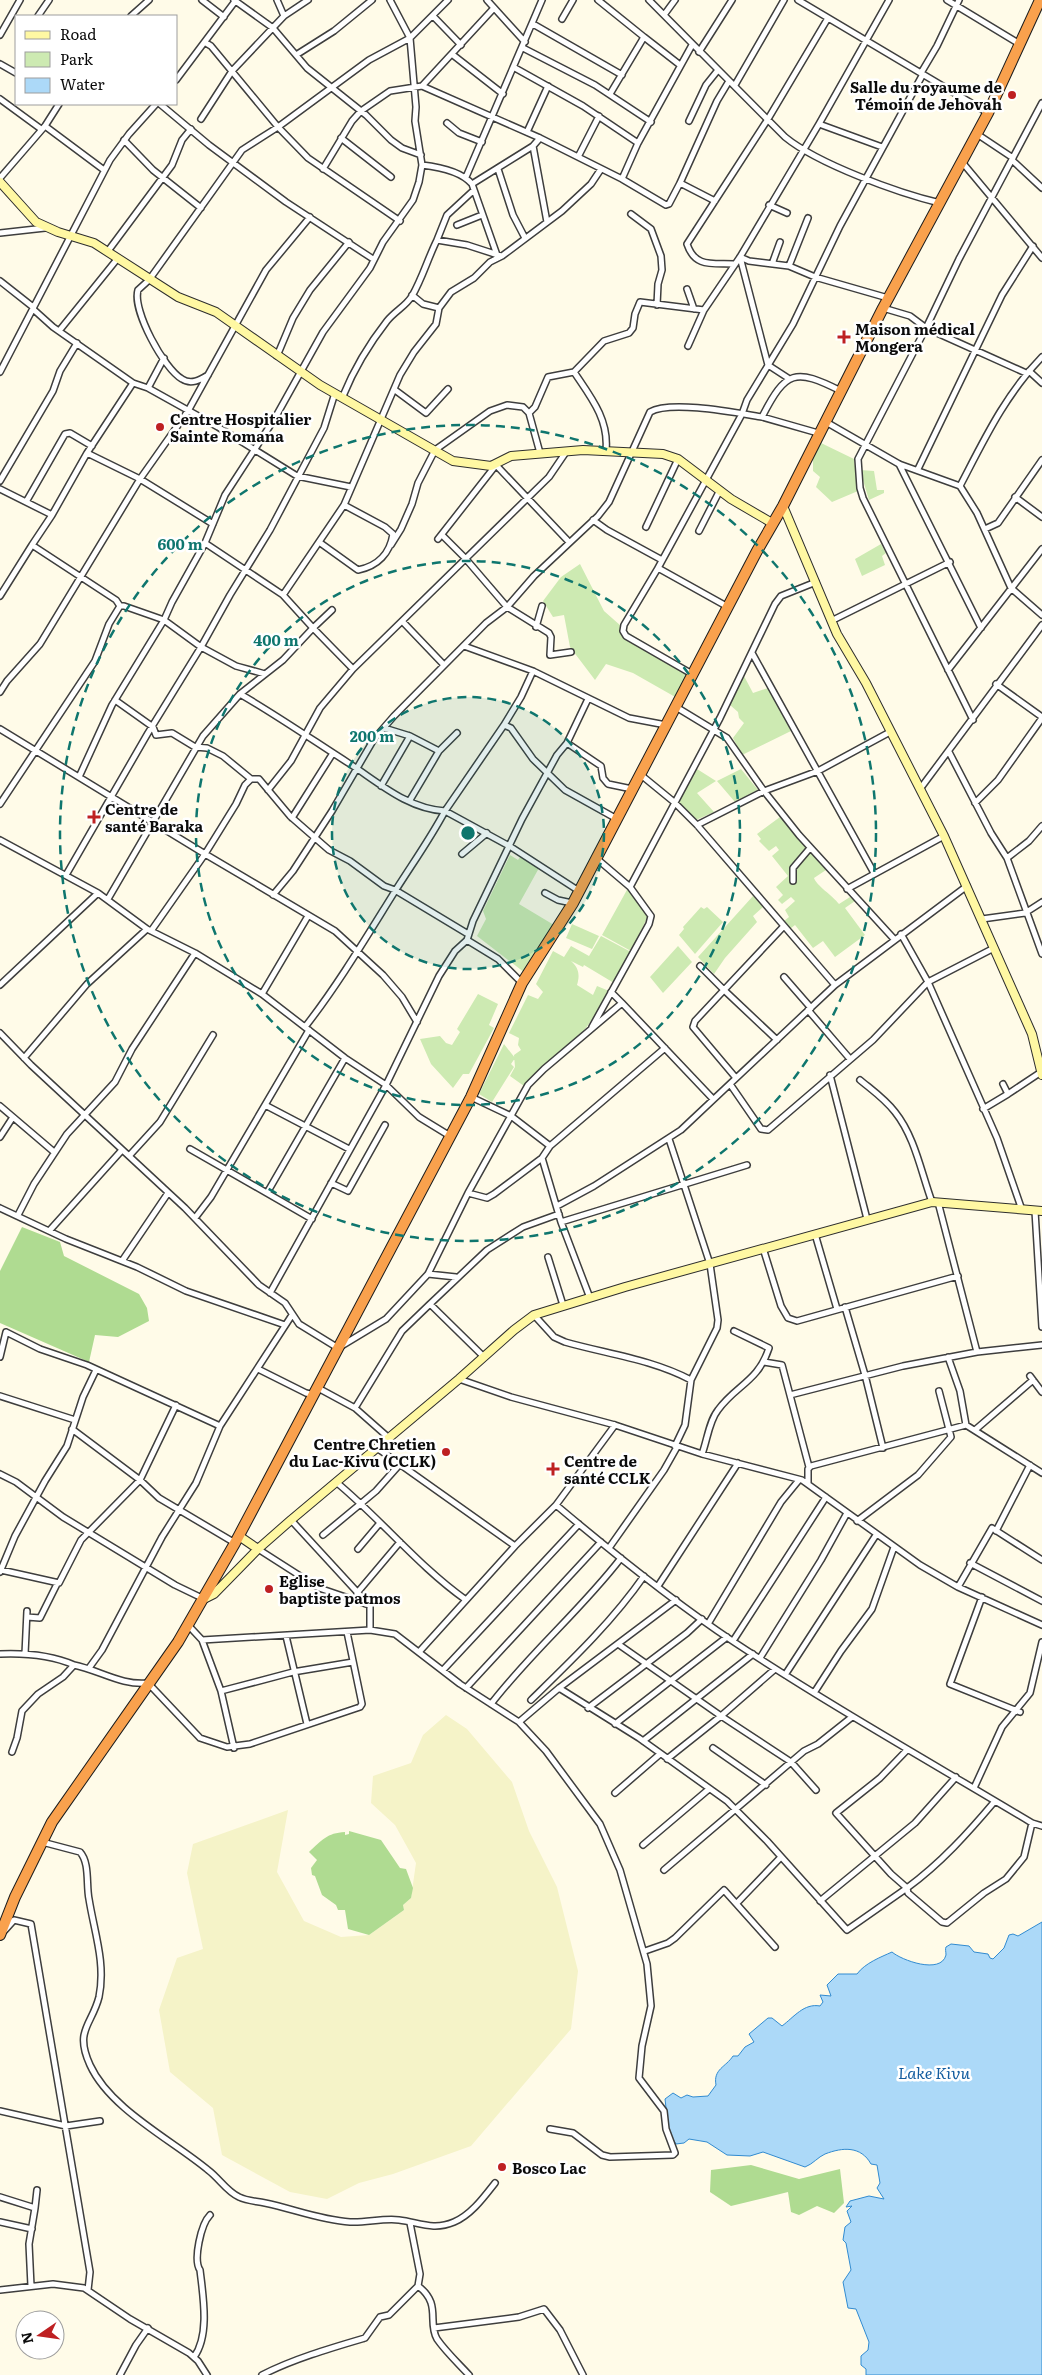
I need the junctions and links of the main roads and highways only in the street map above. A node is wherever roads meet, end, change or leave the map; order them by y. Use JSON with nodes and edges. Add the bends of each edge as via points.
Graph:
{"nodes":[{"id":1,"x":1040,"y":4,"type":"edge"},
{"id":2,"x":0,"y":1936,"type":"edge"}],
"edges":[{"from":1,"to":2,"type":"highway","via":[[1018,43],[988,113],[579,892],[522,983],[471,1097],[237,1540],[188,1625],[71,1793],[42,1842]]}]}
